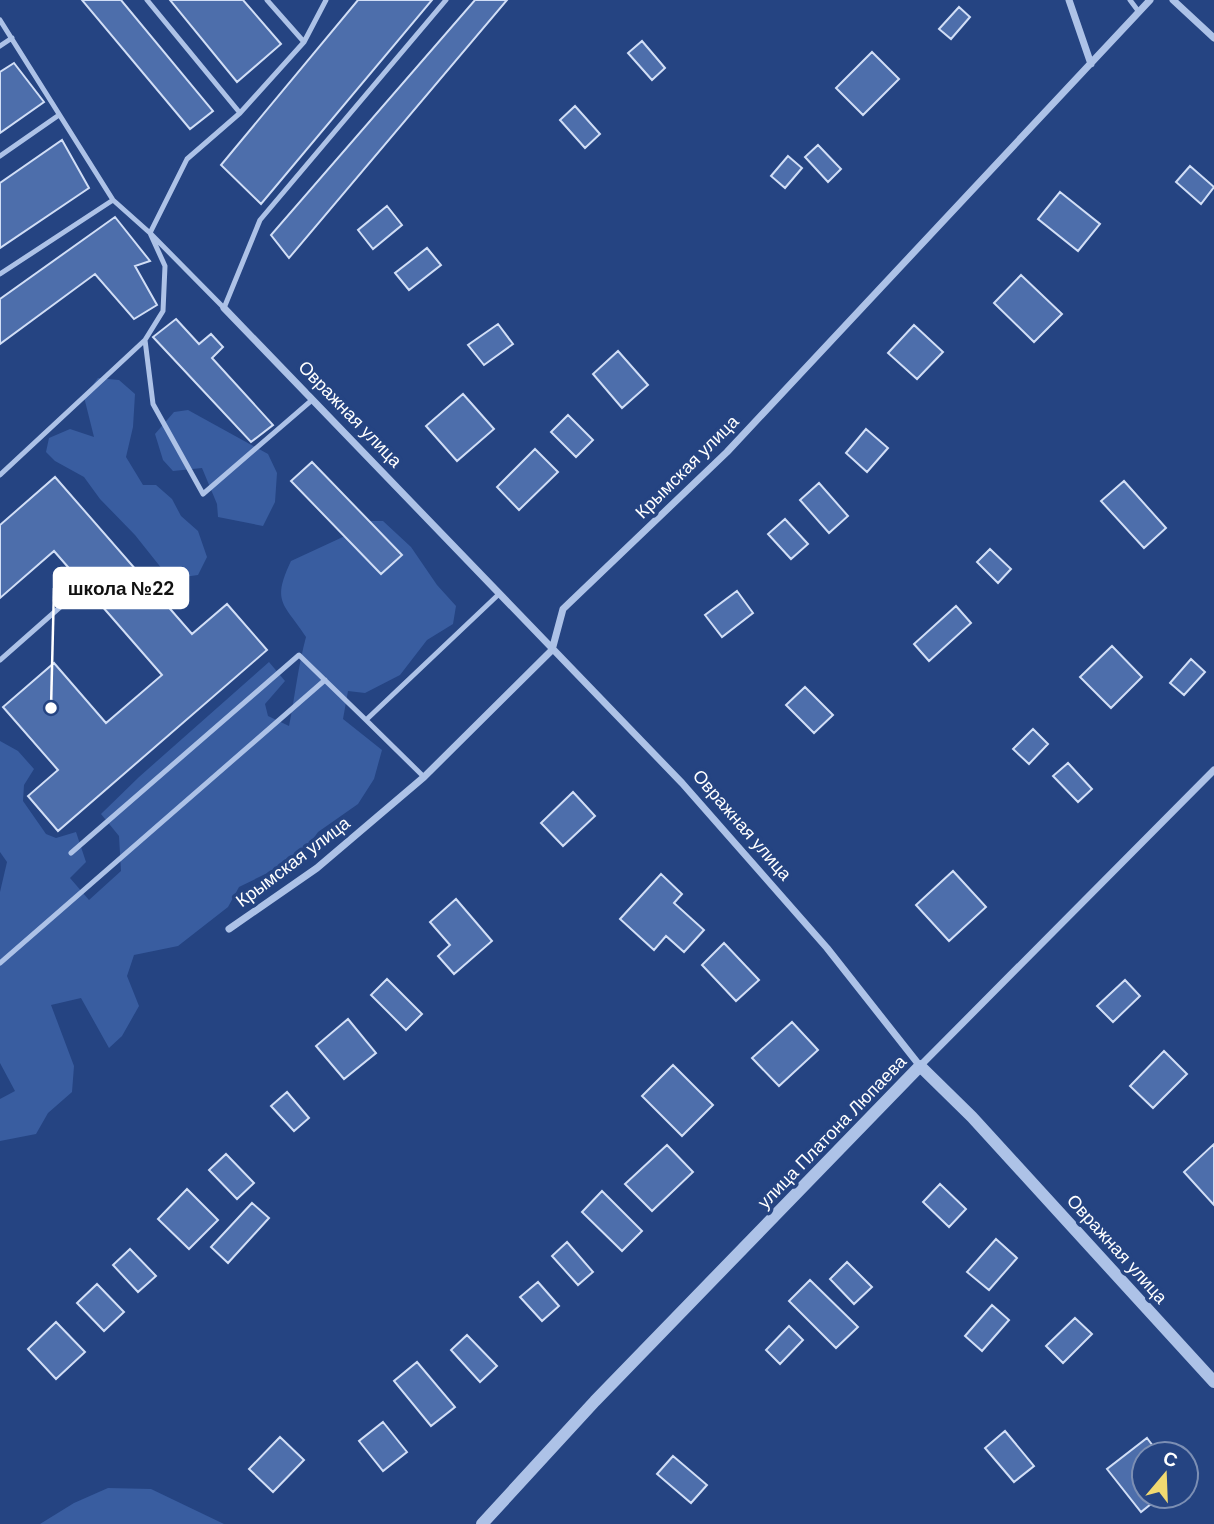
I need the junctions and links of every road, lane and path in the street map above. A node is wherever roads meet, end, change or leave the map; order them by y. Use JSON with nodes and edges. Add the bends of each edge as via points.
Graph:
{"nodes":[{"id":1,"x":147,"y":0,"type":"edge"},
{"id":2,"x":268,"y":0,"type":"edge"},
{"id":3,"x":326,"y":0,"type":"edge"},
{"id":4,"x":446,"y":0,"type":"edge"},
{"id":5,"x":1069,"y":0,"type":"edge"},
{"id":6,"x":1130,"y":0,"type":"edge"},
{"id":7,"x":1150,"y":0,"type":"edge"},
{"id":8,"x":1172,"y":0,"type":"edge"},
{"id":9,"x":1139,"y":12,"type":"junction"},
{"id":10,"x":0,"y":20,"type":"edge"},
{"id":11,"x":12,"y":38,"type":"junction"},
{"id":12,"x":1214,"y":38,"type":"edge"},
{"id":13,"x":304,"y":42,"type":"junction"},
{"id":14,"x":0,"y":46,"type":"edge"},
{"id":15,"x":1091,"y":64,"type":"junction"},
{"id":16,"x":240,"y":113,"type":"junction"},
{"id":17,"x":59,"y":115,"type":"junction"},
{"id":18,"x":0,"y":156,"type":"edge"},
{"id":19,"x":113,"y":200,"type":"junction"},
{"id":20,"x":150,"y":233,"type":"junction"},
{"id":21,"x":0,"y":274,"type":"edge"},
{"id":22,"x":224,"y":308,"type":"junction"},
{"id":23,"x":145,"y":340,"type":"junction"},
{"id":24,"x":312,"y":400,"type":"junction"},
{"id":25,"x":0,"y":475,"type":"edge"},
{"id":26,"x":499,"y":594,"type":"junction"},
{"id":27,"x":67,"y":601,"type":"dead end"},
{"id":28,"x":552,"y":650,"type":"junction"},
{"id":29,"x":0,"y":660,"type":"edge"},
{"id":30,"x":325,"y":680,"type":"junction"},
{"id":31,"x":366,"y":720,"type":"junction"},
{"id":32,"x":1214,"y":770,"type":"edge"},
{"id":33,"x":424,"y":777,"type":"junction"},
{"id":34,"x":71,"y":853,"type":"dead end"},
{"id":35,"x":229,"y":929,"type":"dead end"},
{"id":36,"x":0,"y":963,"type":"edge"},
{"id":37,"x":920,"y":1066,"type":"junction"},
{"id":38,"x":1214,"y":1382,"type":"edge"},
{"id":39,"x":482,"y":1524,"type":"edge"}],
"edges":[{"from":1,"to":16,"type":"lane"},
{"from":2,"to":13,"type":"lane"},
{"from":3,"to":13,"type":"lane"},
{"from":4,"to":22,"type":"lane","via":[[260,220]]},
{"from":5,"to":15,"type":"street"},
{"from":6,"to":9,"type":"lane"},
{"from":7,"to":9,"type":"street","name":"Крымская улица"},
{"from":8,"to":12,"type":"street"},
{"from":9,"to":15,"type":"street","name":"Крымская улица"},
{"from":10,"to":11,"type":"lane"},
{"from":11,"to":14,"type":"lane"},
{"from":11,"to":17,"type":"lane"},
{"from":13,"to":16,"type":"lane"},
{"from":15,"to":28,"type":"street","name":"Крымская улица","via":[[727,452],[563,609]]},
{"from":16,"to":20,"type":"lane","via":[[187,159]]},
{"from":17,"to":18,"type":"lane"},
{"from":17,"to":19,"type":"lane"},
{"from":19,"to":20,"type":"lane"},
{"from":19,"to":21,"type":"lane"},
{"from":20,"to":22,"type":"lane"},
{"from":20,"to":23,"type":"lane","via":[[165,266],[163,311]]},
{"from":22,"to":24,"type":"street","name":"Овражная улица"},
{"from":23,"to":24,"type":"lane","via":[[153,404],[203,494]]},
{"from":23,"to":25,"type":"lane"},
{"from":24,"to":26,"type":"street","name":"Овражная улица"},
{"from":26,"to":28,"type":"street","name":"Овражная улица"},
{"from":26,"to":31,"type":"lane"},
{"from":27,"to":29,"type":"lane"},
{"from":28,"to":33,"type":"street","name":"Крымская улица"},
{"from":28,"to":37,"type":"street","name":"Овражная улица","via":[[682,783],[827,948]]},
{"from":30,"to":31,"type":"lane"},
{"from":30,"to":34,"type":"lane","via":[[299,655]]},
{"from":30,"to":36,"type":"lane"},
{"from":31,"to":33,"type":"lane"},
{"from":32,"to":37,"type":"street","name":"улица Платона Люпаева"},
{"from":33,"to":35,"type":"street","name":"Крымская улица","via":[[317,868]]},
{"from":37,"to":38,"type":"street","name":"Овражная улица"},
{"from":37,"to":39,"type":"street","name":"улица Платона Люпаева"}]}
